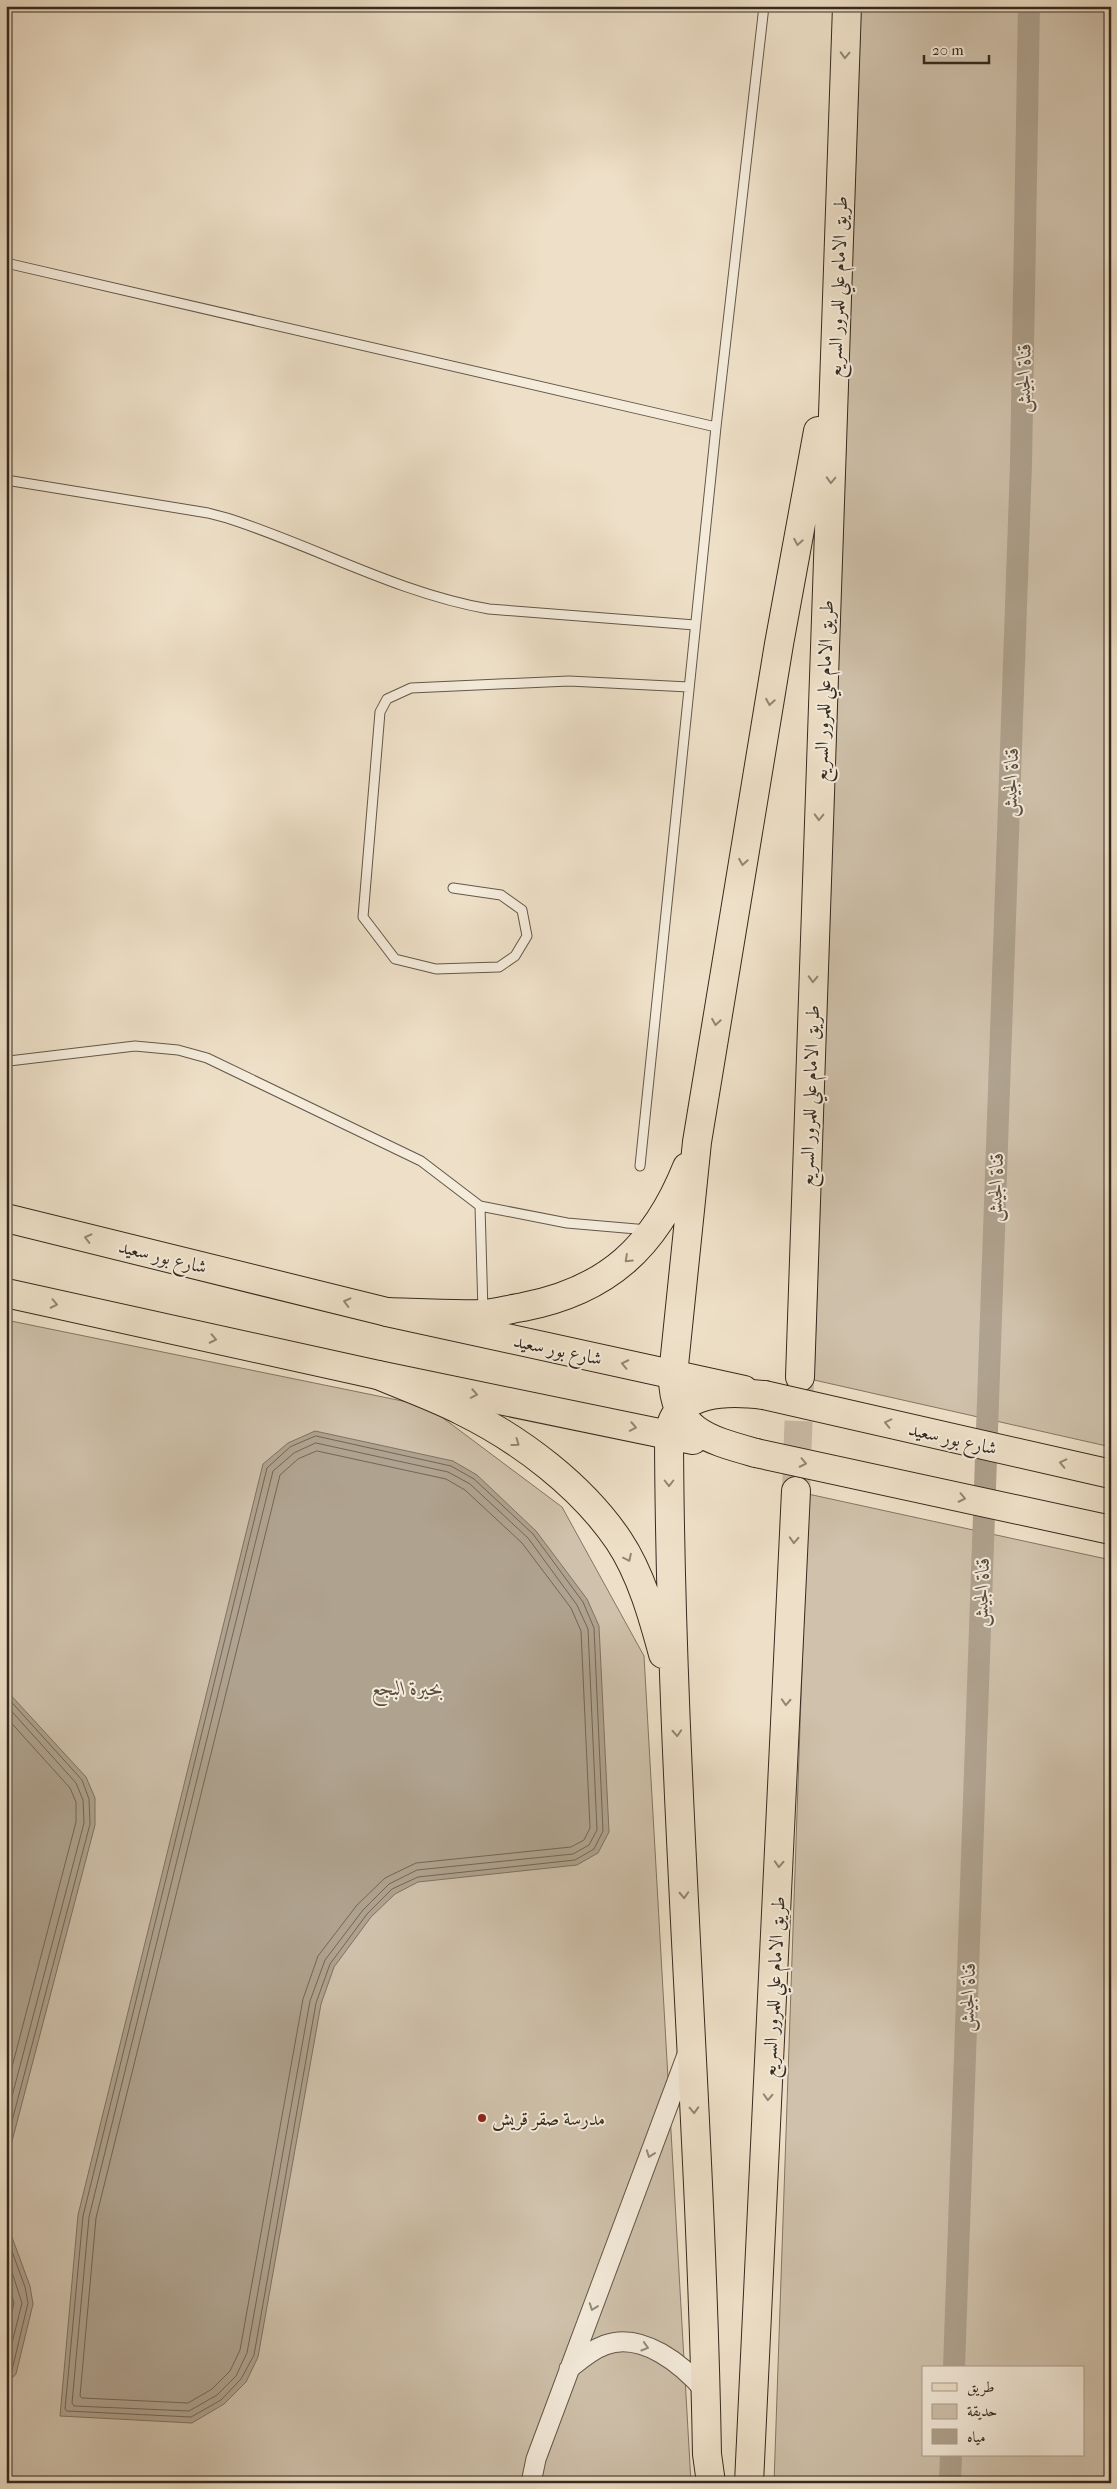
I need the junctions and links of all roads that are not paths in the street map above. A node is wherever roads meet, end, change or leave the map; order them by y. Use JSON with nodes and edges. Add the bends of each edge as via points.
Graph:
{"nodes":[{"id":1,"x":764,"y":6,"type":"edge"},
{"id":2,"x":847,"y":6,"type":"edge"},
{"id":3,"x":6,"y":263,"type":"edge"},
{"id":4,"x":836,"y":339,"type":"junction"},
{"id":5,"x":716,"y":427,"type":"junction"},
{"id":6,"x":6,"y":480,"type":"edge"},
{"id":7,"x":695,"y":624,"type":"junction"},
{"id":8,"x":689,"y":687,"type":"junction"},
{"id":9,"x":454,"y":888,"type":"dead end"},
{"id":10,"x":9,"y":1060,"type":"dead end"},
{"id":11,"x":696,"y":1142,"type":"junction"},
{"id":12,"x":640,"y":1166,"type":"dead end"},
{"id":13,"x":480,"y":1206,"type":"junction"},
{"id":14,"x":6,"y":1218,"type":"edge"},
{"id":15,"x":653,"y":1231,"type":"junction"},
{"id":16,"x":6,"y":1293,"type":"edge"},
{"id":17,"x":387,"y":1312,"type":"junction"},
{"id":18,"x":484,"y":1314,"type":"junction"},
{"id":19,"x":378,"y":1375,"type":"junction"},
{"id":20,"x":800,"y":1377,"type":"tunnel mouth"},
{"id":21,"x":685,"y":1409,"type":"junction"},
{"id":22,"x":1111,"y":1474,"type":"edge"},
{"id":23,"x":796,"y":1491,"type":"tunnel mouth"},
{"id":24,"x":1111,"y":1530,"type":"edge"},
{"id":25,"x":675,"y":1696,"type":"junction"},
{"id":26,"x":691,"y":2043,"type":"junction"},
{"id":27,"x":570,"y":2369,"type":"junction"},
{"id":28,"x":705,"y":2390,"type":"junction"},
{"id":29,"x":531,"y":2483,"type":"edge"},
{"id":30,"x":711,"y":2483,"type":"edge"},
{"id":31,"x":749,"y":2483,"type":"edge"}],
"edges":[{"from":1,"to":5,"type":"lane"},
{"from":2,"to":4,"type":"main road","name":"طريق الامام علي للمرور السريع","one_way":true},
{"from":3,"to":5,"type":"lane"},
{"from":4,"to":11,"type":"main road","one_way":true,"via":[[779,644]]},
{"from":4,"to":20,"type":"main road","name":"طريق الامام علي للمرور السريع","one_way":true},
{"from":5,"to":7,"type":"lane"},
{"from":6,"to":7,"type":"lane","via":[[227,518],[414,591],[464,604]]},
{"from":7,"to":8,"type":"lane"},
{"from":8,"to":9,"type":"lane","via":[[569,681],[440,685],[411,688],[386,699],[380,712],[363,918],[395,959],[436,969],[499,967],[515,956],[527,936],[522,910],[501,895]]},
{"from":8,"to":12,"type":"lane"},
{"from":10,"to":13,"type":"lane","via":[[135,1046],[178,1050],[207,1058],[421,1161]]},
{"from":11,"to":15,"type":"main road","via":[[680,1185]]},
{"from":11,"to":21,"type":"main road"},
{"from":13,"to":15,"type":"lane","via":[[567,1223]]},
{"from":13,"to":18,"type":"lane"},
{"from":17,"to":14,"type":"main road","name":"شارع بور سعيد","one_way":true},
{"from":15,"to":18,"type":"main road","one_way":true,"via":[[630,1258],[605,1277],[576,1292],[544,1303]]},
{"from":16,"to":19,"type":"main road","one_way":true},
{"from":17,"to":18,"type":"main road"},
{"from":21,"to":17,"type":"main road","name":"شارع بور سعيد","one_way":true},
{"from":19,"to":21,"type":"main road","one_way":true},
{"from":19,"to":25,"type":"main road","one_way":true,"via":[[463,1411],[510,1439],[585,1499],[619,1542],[640,1584]]},
{"from":22,"to":21,"type":"main road","name":"شارع بور سعيد","one_way":true,"bridge":true,"via":[[764,1395],[720,1393]]},
{"from":21,"to":24,"type":"main road","one_way":true,"bridge":true,"via":[[715,1440],[756,1452]]},
{"from":21,"to":25,"type":"main road","one_way":true,"via":[[670,1562]]},
{"from":23,"to":31,"type":"main road","name":"طريق الامام علي للمرور السريع","one_way":true},
{"from":25,"to":26,"type":"main road","one_way":true},
{"from":26,"to":27,"type":"street","one_way":true},
{"from":26,"to":28,"type":"main road","one_way":true},
{"from":27,"to":28,"type":"street","one_way":true,"via":[[606,2344],[627,2342],[667,2356],[689,2372]]},
{"from":27,"to":29,"type":"street","via":[[536,2460]]},
{"from":28,"to":30,"type":"main road"}]}
